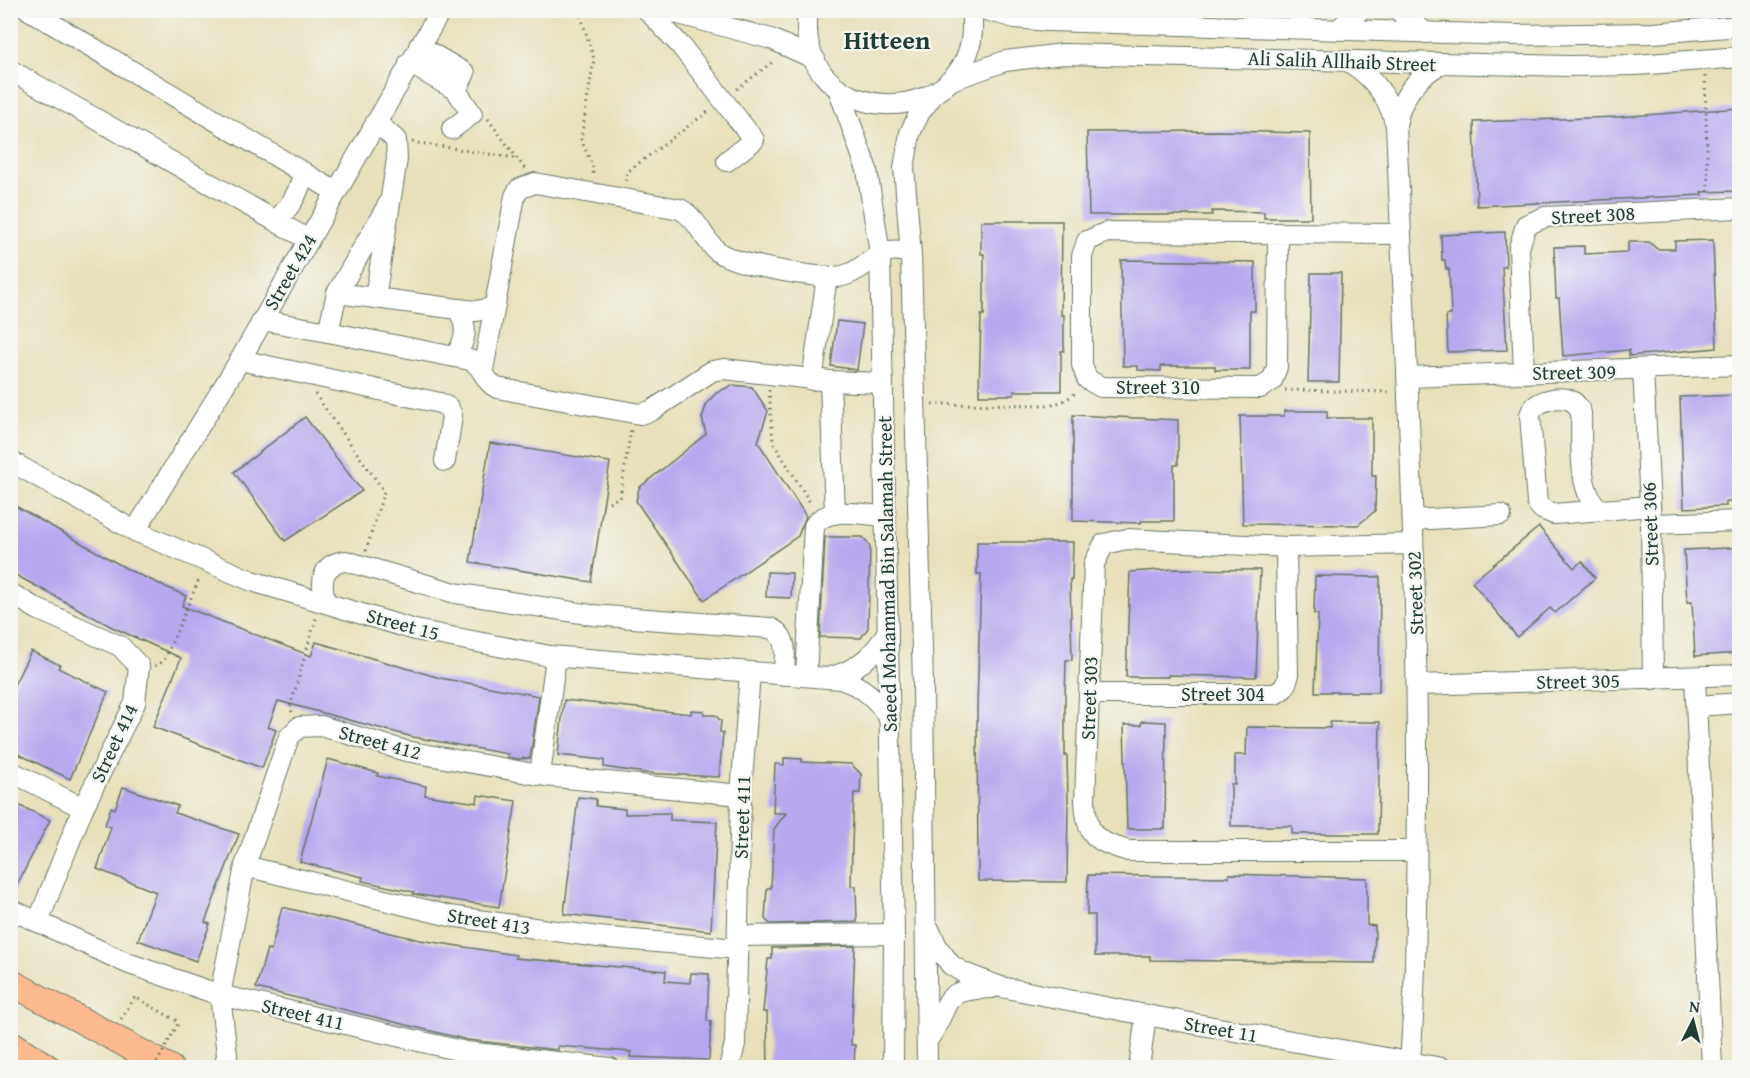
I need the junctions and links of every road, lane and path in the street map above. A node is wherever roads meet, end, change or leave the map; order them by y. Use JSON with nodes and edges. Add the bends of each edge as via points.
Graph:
{"nodes":[{"id":1,"x":28,"y":10,"type":"edge"},
{"id":2,"x":441,"y":10,"type":"edge"},
{"id":3,"x":579,"y":10,"type":"edge"},
{"id":4,"x":647,"y":10,"type":"edge"},
{"id":5,"x":808,"y":10,"type":"edge"},
{"id":6,"x":971,"y":10,"type":"edge"},
{"id":7,"x":986,"y":10,"type":"edge"},
{"id":8,"x":1360,"y":10,"type":"edge"},
{"id":9,"x":1398,"y":10,"type":"edge"},
{"id":10,"x":666,"y":11,"type":"edge"},
{"id":11,"x":705,"y":21,"type":"junction"},
{"id":12,"x":1740,"y":26,"type":"edge"},
{"id":13,"x":1339,"y":29,"type":"junction"},
{"id":14,"x":1426,"y":33,"type":"junction"},
{"id":15,"x":419,"y":46,"type":"junction"},
{"id":16,"x":681,"y":46,"type":"junction"},
{"id":17,"x":793,"y":46,"type":"junction"},
{"id":18,"x":1740,"y":57,"type":"edge"},
{"id":19,"x":815,"y":59,"type":"junction"},
{"id":20,"x":1704,"y":60,"type":"junction"},
{"id":21,"x":1348,"y":61,"type":"junction"},
{"id":22,"x":409,"y":63,"type":"junction"},
{"id":23,"x":1441,"y":64,"type":"junction"},
{"id":24,"x":10,"y":70,"type":"edge"},
{"id":25,"x":461,"y":82,"type":"junction"},
{"id":26,"x":942,"y":87,"type":"junction"},
{"id":27,"x":838,"y":88,"type":"junction"},
{"id":28,"x":724,"y":99,"type":"junction"},
{"id":29,"x":482,"y":110,"type":"dead end"},
{"id":30,"x":376,"y":122,"type":"junction"},
{"id":31,"x":1396,"y":125,"type":"junction"},
{"id":32,"x":452,"y":129,"type":"dead end"},
{"id":33,"x":363,"y":144,"type":"junction"},
{"id":34,"x":397,"y":149,"type":"junction"},
{"id":35,"x":517,"y":159,"type":"junction"},
{"id":36,"x":728,"y":161,"type":"dead end"},
{"id":37,"x":303,"y":172,"type":"junction"},
{"id":38,"x":535,"y":183,"type":"junction"},
{"id":39,"x":585,"y":191,"type":"junction"},
{"id":40,"x":336,"y":192,"type":"junction"},
{"id":41,"x":624,"y":198,"type":"junction"},
{"id":42,"x":388,"y":203,"type":"junction"},
{"id":43,"x":1740,"y":208,"type":"edge"},
{"id":44,"x":1708,"y":209,"type":"junction"},
{"id":45,"x":276,"y":220,"type":"junction"},
{"id":46,"x":1401,"y":234,"type":"junction"},
{"id":47,"x":1278,"y":235,"type":"junction"},
{"id":48,"x":309,"y":240,"type":"junction"},
{"id":49,"x":879,"y":254,"type":"junction"},
{"id":50,"x":911,"y":255,"type":"junction"},
{"id":51,"x":827,"y":277,"type":"junction"},
{"id":52,"x":337,"y":293,"type":"junction"},
{"id":53,"x":375,"y":298,"type":"junction"},
{"id":54,"x":492,"y":308,"type":"junction"},
{"id":55,"x":458,"y":309,"type":"junction"},
{"id":56,"x":262,"y":320,"type":"junction"},
{"id":57,"x":328,"y":332,"type":"junction"},
{"id":58,"x":455,"y":357,"type":"junction"},
{"id":59,"x":240,"y":360,"type":"junction"},
{"id":60,"x":1740,"y":365,"type":"edge"},
{"id":61,"x":483,"y":370,"type":"junction"},
{"id":62,"x":1643,"y":370,"type":"junction"},
{"id":63,"x":1524,"y":373,"type":"junction"},
{"id":64,"x":318,"y":377,"type":"junction"},
{"id":65,"x":1087,"y":379,"type":"junction"},
{"id":66,"x":821,"y":380,"type":"junction"},
{"id":67,"x":1272,"y":381,"type":"junction"},
{"id":68,"x":883,"y":383,"type":"junction"},
{"id":69,"x":1409,"y":384,"type":"junction"},
{"id":70,"x":768,"y":385,"type":"dead end"},
{"id":71,"x":915,"y":404,"type":"junction"},
{"id":72,"x":633,"y":413,"type":"junction"},
{"id":73,"x":10,"y":461,"type":"edge"},
{"id":74,"x":445,"y":461,"type":"dead end"},
{"id":75,"x":609,"y":502,"type":"dead end"},
{"id":76,"x":1598,"y":508,"type":"junction"},
{"id":77,"x":1501,"y":515,"type":"dead end"},
{"id":78,"x":1650,"y":515,"type":"junction"},
{"id":79,"x":828,"y":516,"type":"junction"},
{"id":80,"x":884,"y":516,"type":"junction"},
{"id":81,"x":1413,"y":520,"type":"junction"},
{"id":82,"x":1740,"y":521,"type":"edge"},
{"id":83,"x":135,"y":531,"type":"junction"},
{"id":84,"x":1413,"y":544,"type":"junction"},
{"id":85,"x":1286,"y":547,"type":"junction"},
{"id":86,"x":207,"y":561,"type":"junction"},
{"id":87,"x":362,"y":566,"type":"junction"},
{"id":88,"x":10,"y":593,"type":"edge"},
{"id":89,"x":323,"y":601,"type":"junction"},
{"id":90,"x":888,"y":631,"type":"junction"},
{"id":91,"x":556,"y":657,"type":"junction"},
{"id":92,"x":750,"y":673,"type":"junction"},
{"id":93,"x":784,"y":675,"type":"junction"},
{"id":94,"x":1740,"y":675,"type":"edge"},
{"id":95,"x":138,"y":676,"type":"junction"},
{"id":96,"x":806,"y":676,"type":"junction"},
{"id":97,"x":827,"y":677,"type":"junction"},
{"id":98,"x":1695,"y":677,"type":"junction"},
{"id":99,"x":1653,"y":679,"type":"junction"},
{"id":100,"x":1417,"y":684,"type":"junction"},
{"id":101,"x":1090,"y":694,"type":"junction"},
{"id":102,"x":1740,"y":703,"type":"edge"},
{"id":103,"x":1696,"y":706,"type":"junction"},
{"id":104,"x":890,"y":720,"type":"junction"},
{"id":105,"x":299,"y":728,"type":"junction"},
{"id":106,"x":10,"y":771,"type":"edge"},
{"id":107,"x":540,"y":775,"type":"junction"},
{"id":108,"x":741,"y":795,"type":"junction"},
{"id":109,"x":83,"y":808,"type":"junction"},
{"id":110,"x":1416,"y":851,"type":"junction"},
{"id":111,"x":245,"y":866,"type":"junction"},
{"id":112,"x":10,"y":909,"type":"edge"},
{"id":113,"x":38,"y":922,"type":"junction"},
{"id":114,"x":926,"y":922,"type":"junction"},
{"id":115,"x":894,"y":934,"type":"junction"},
{"id":116,"x":738,"y":942,"type":"junction"},
{"id":117,"x":10,"y":982,"type":"edge"},
{"id":118,"x":1001,"y":987,"type":"junction"},
{"id":119,"x":220,"y":995,"type":"junction"},
{"id":120,"x":1146,"y":1015,"type":"junction"},
{"id":121,"x":110,"y":1035,"type":"junction"},
{"id":122,"x":927,"y":1040,"type":"junction"},
{"id":123,"x":10,"y":1043,"type":"edge"},
{"id":124,"x":1410,"y":1062,"type":"junction"},
{"id":125,"x":48,"y":1068,"type":"edge"},
{"id":126,"x":154,"y":1068,"type":"edge"},
{"id":127,"x":170,"y":1068,"type":"edge"},
{"id":128,"x":224,"y":1068,"type":"edge"},
{"id":129,"x":610,"y":1068,"type":"edge"},
{"id":130,"x":729,"y":1068,"type":"edge"},
{"id":131,"x":893,"y":1068,"type":"edge"},
{"id":132,"x":927,"y":1068,"type":"edge"},
{"id":133,"x":1140,"y":1068,"type":"edge"},
{"id":134,"x":1442,"y":1068,"type":"edge"},
{"id":135,"x":1712,"y":1068,"type":"edge"}],
"edges":[{"from":1,"to":37,"type":"street"},
{"from":2,"to":15,"type":"street","name":"Street 424"},
{"from":3,"to":39,"type":"path","via":[[594,60],[581,139],[594,170]]},
{"from":4,"to":16,"type":"street"},
{"from":5,"to":19,"type":"street","via":[[808,35]]},
{"from":6,"to":26,"type":"street","name":"Saeed Mohammad Bin Salamah Street","via":[[969,47],[959,68]]},
{"from":7,"to":13,"type":"street","name":"Ali Salih Allhaib Street","via":[[1048,21]]},
{"from":8,"to":13,"type":"street"},
{"from":9,"to":14,"type":"street"},
{"from":10,"to":11,"type":"street"},
{"from":11,"to":16,"type":"street","via":[[691,27]]},
{"from":11,"to":17,"type":"street"},
{"from":12,"to":14,"type":"street","name":"Ali Salih Allhaib Street","via":[[1611,34]]},
{"from":13,"to":14,"type":"street","name":"Ali Salih Allhaib Street"},
{"from":15,"to":22,"type":"street","name":"Street 424"},
{"from":15,"to":25,"type":"street"},
{"from":16,"to":28,"type":"street"},
{"from":17,"to":19,"type":"street"},
{"from":17,"to":28,"type":"path"},
{"from":18,"to":20,"type":"street","name":"Ali Salih Allhaib Street"},
{"from":19,"to":27,"type":"street"},
{"from":20,"to":23,"type":"street","name":"Ali Salih Allhaib Street","via":[[1568,66]]},
{"from":20,"to":44,"type":"path"},
{"from":21,"to":23,"type":"street","name":"Ali Salih Allhaib Street"},
{"from":21,"to":26,"type":"street","name":"Ali Salih Allhaib Street","via":[[1063,54],[1005,61]]},
{"from":21,"to":31,"type":"street","name":"Street 302","via":[[1382,91]]},
{"from":22,"to":25,"type":"street"},
{"from":22,"to":30,"type":"street","name":"Street 424"},
{"from":23,"to":31,"type":"street","name":"Street 302","via":[[1423,74],[1409,90]]},
{"from":24,"to":45,"type":"street"},
{"from":25,"to":32,"type":"street","via":[[471,114]]},
{"from":26,"to":27,"type":"street","name":"Ali Salih Allhaib Street","via":[[911,104],[885,106],[860,101]]},
{"from":26,"to":50,"type":"street","name":"Saeed Mohammad Bin Salamah Street","via":[[915,123],[905,156]]},
{"from":27,"to":49,"type":"street","name":"Saeed Mohammad Bin Salamah Street","via":[[867,170]]},
{"from":28,"to":36,"type":"street","via":[[754,140]]},
{"from":28,"to":41,"type":"path","via":[[627,172]]},
{"from":29,"to":35,"type":"path"},
{"from":30,"to":33,"type":"street","name":"Street 424"},
{"from":30,"to":34,"type":"street"},
{"from":31,"to":46,"type":"street","name":"Street 302"},
{"from":33,"to":34,"type":"street"},
{"from":33,"to":40,"type":"street","name":"Street 424"},
{"from":34,"to":35,"type":"path"},
{"from":34,"to":42,"type":"street"},
{"from":35,"to":38,"type":"path"},
{"from":37,"to":40,"type":"street"},
{"from":37,"to":45,"type":"street","via":[[301,185],[288,209]]},
{"from":38,"to":39,"type":"street"},
{"from":38,"to":54,"type":"street","via":[[519,189],[515,195]]},
{"from":39,"to":41,"type":"street"},
{"from":40,"to":48,"type":"street","name":"Street 424"},
{"from":41,"to":51,"type":"street","via":[[692,215],[716,251],[738,262]]},
{"from":42,"to":52,"type":"street"},
{"from":42,"to":53,"type":"street"},
{"from":43,"to":44,"type":"street","name":"Street 308"},
{"from":44,"to":63,"type":"street","name":"Street 308","via":[[1545,217],[1526,225],[1519,248]]},
{"from":45,"to":48,"type":"street"},
{"from":46,"to":47,"type":"street","name":"Street 310"},
{"from":46,"to":69,"type":"street","name":"Street 302"},
{"from":47,"to":65,"type":"street","name":"Street 310","via":[[1107,232],[1088,241],[1082,256],[1082,365]]},
{"from":47,"to":67,"type":"street","via":[[1277,367]]},
{"from":48,"to":56,"type":"street","name":"Street 424"},
{"from":49,"to":50,"type":"street","via":[[894,250]]},
{"from":49,"to":51,"type":"street","via":[[852,274]]},
{"from":49,"to":68,"type":"street","name":"Saeed Mohammad Bin Salamah Street"},
{"from":50,"to":71,"type":"street","name":"Saeed Mohammad Bin Salamah Street"},
{"from":51,"to":66,"type":"street"},
{"from":52,"to":53,"type":"street"},
{"from":52,"to":57,"type":"street"},
{"from":53,"to":55,"type":"street"},
{"from":54,"to":55,"type":"street"},
{"from":54,"to":61,"type":"street"},
{"from":55,"to":58,"type":"street","via":[[466,332]]},
{"from":56,"to":57,"type":"street"},
{"from":56,"to":59,"type":"street","name":"Street 424"},
{"from":57,"to":58,"type":"street"},
{"from":58,"to":61,"type":"street","via":[[476,362]]},
{"from":59,"to":64,"type":"street"},
{"from":59,"to":83,"type":"street","name":"Street 424"},
{"from":60,"to":62,"type":"street","name":"Street 309"},
{"from":61,"to":72,"type":"street","via":[[498,388]]},
{"from":62,"to":63,"type":"street","name":"Street 309"},
{"from":62,"to":78,"type":"street","name":"Street 306"},
{"from":63,"to":69,"type":"street","name":"Street 309"},
{"from":64,"to":74,"type":"street","via":[[449,408],[452,416]]},
{"from":64,"to":87,"type":"path","via":[[314,396],[384,491]]},
{"from":65,"to":67,"type":"street","name":"Street 310","via":[[1101,387],[1260,388]]},
{"from":65,"to":71,"type":"path","via":[[1066,400],[1052,405]]},
{"from":66,"to":68,"type":"street"},
{"from":66,"to":72,"type":"street","via":[[712,371],[651,411]]},
{"from":66,"to":79,"type":"street"},
{"from":67,"to":69,"type":"path","via":[[1287,391],[1297,392]]},
{"from":68,"to":80,"type":"street","name":"Saeed Mohammad Bin Salamah Street"},
{"from":69,"to":81,"type":"street","name":"Street 302"},
{"from":70,"to":79,"type":"path","via":[[773,442]]},
{"from":71,"to":114,"type":"street","name":"Saeed Mohammad Bin Salamah Street"},
{"from":72,"to":75,"type":"path","via":[[620,497]]},
{"from":73,"to":83,"type":"street","name":"Street 15"},
{"from":76,"to":76,"type":"street","via":[[1585,488],[1581,413],[1577,405],[1569,400],[1542,401],[1530,415],[1538,503],[1554,514]]},
{"from":76,"to":78,"type":"street"},
{"from":77,"to":81,"type":"street"},
{"from":78,"to":82,"type":"street"},
{"from":78,"to":99,"type":"street","name":"Street 306"},
{"from":79,"to":80,"type":"street"},
{"from":79,"to":96,"type":"street","via":[[813,532]]},
{"from":80,"to":90,"type":"street","name":"Saeed Mohammad Bin Salamah Street"},
{"from":81,"to":84,"type":"street","name":"Street 302"},
{"from":83,"to":86,"type":"street","name":"Street 15"},
{"from":84,"to":85,"type":"street","name":"Street 303"},
{"from":84,"to":100,"type":"street","name":"Street 302"},
{"from":85,"to":101,"type":"street","name":"Street 303","via":[[1127,539],[1104,544],[1094,564]]},
{"from":85,"to":101,"type":"street","name":"Street 304","via":[[1284,688],[1275,694]]},
{"from":86,"to":89,"type":"street","name":"Street 15","via":[[252,581]]},
{"from":86,"to":95,"type":"path","via":[[164,661]]},
{"from":87,"to":89,"type":"street","via":[[346,561],[332,563],[323,579]]},
{"from":87,"to":93,"type":"street","via":[[455,593],[592,615],[770,628],[783,638]]},
{"from":88,"to":95,"type":"street","name":"Street 414","via":[[120,646],[139,666]]},
{"from":89,"to":91,"type":"street","name":"Street 15","via":[[415,630]]},
{"from":89,"to":105,"type":"path","via":[[290,707]]},
{"from":90,"to":97,"type":"street","name":"Street 15","via":[[876,650],[859,665]]},
{"from":90,"to":104,"type":"street","name":"Saeed Mohammad Bin Salamah Street"},
{"from":91,"to":92,"type":"street","name":"Street 15"},
{"from":91,"to":107,"type":"street"},
{"from":92,"to":93,"type":"street","name":"Street 15"},
{"from":92,"to":108,"type":"street","name":"Street 411"},
{"from":93,"to":96,"type":"street","name":"Street 15"},
{"from":94,"to":98,"type":"street","name":"Street 305"},
{"from":95,"to":109,"type":"street","name":"Street 414","via":[[135,703]]},
{"from":96,"to":97,"type":"street","name":"Street 15"},
{"from":97,"to":104,"type":"street","name":"Street 15","via":[[865,690]]},
{"from":98,"to":99,"type":"street","name":"Street 305"},
{"from":98,"to":103,"type":"street"},
{"from":99,"to":100,"type":"street","name":"Street 305"},
{"from":100,"to":110,"type":"street","name":"Street 302"},
{"from":101,"to":110,"type":"street","name":"Street 303","via":[[1086,825],[1097,841],[1128,851]]},
{"from":102,"to":103,"type":"street"},
{"from":103,"to":135,"type":"street"},
{"from":104,"to":115,"type":"street","name":"Saeed Mohammad Bin Salamah Street"},
{"from":105,"to":107,"type":"street","name":"Street 412","via":[[321,726],[406,751]]},
{"from":105,"to":111,"type":"street","via":[[289,737]]},
{"from":106,"to":109,"type":"street"},
{"from":107,"to":108,"type":"street","name":"Street 412"},
{"from":108,"to":116,"type":"street","name":"Street 411"},
{"from":109,"to":113,"type":"street","name":"Street 414"},
{"from":110,"to":124,"type":"street","name":"Street 302","via":[[1416,987]]},
{"from":111,"to":116,"type":"street","name":"Street 413","via":[[450,916],[598,937]]},
{"from":111,"to":119,"type":"street"},
{"from":112,"to":113,"type":"street","name":"Street 411"},
{"from":113,"to":119,"type":"street","name":"Street 411","via":[[127,963]]},
{"from":114,"to":118,"type":"street","name":"Street 11","via":[[951,965]]},
{"from":114,"to":122,"type":"street","name":"Saeed Mohammad Bin Salamah Street"},
{"from":115,"to":116,"type":"street","name":"Street 413"},
{"from":115,"to":131,"type":"street","name":"Saeed Mohammad Bin Salamah Street"},
{"from":116,"to":130,"type":"street","name":"Street 411","via":[[735,1044]]},
{"from":117,"to":121,"type":"main road"},
{"from":118,"to":120,"type":"street","name":"Street 11"},
{"from":118,"to":122,"type":"street","name":"Street 11","via":[[968,989],[952,995]]},
{"from":119,"to":128,"type":"street","via":[[227,1055]]},
{"from":119,"to":129,"type":"street","name":"Street 411","via":[[466,1052]]},
{"from":120,"to":124,"type":"street","name":"Street 11"},
{"from":120,"to":133,"type":"street"},
{"from":121,"to":126,"type":"path","bridge":true,"via":[[135,997],[179,1022]]},
{"from":121,"to":127,"type":"main road"},
{"from":122,"to":132,"type":"street","name":"Saeed Mohammad Bin Salamah Street"},
{"from":123,"to":125,"type":"main road"},
{"from":124,"to":134,"type":"street","name":"Street 11"}]}
